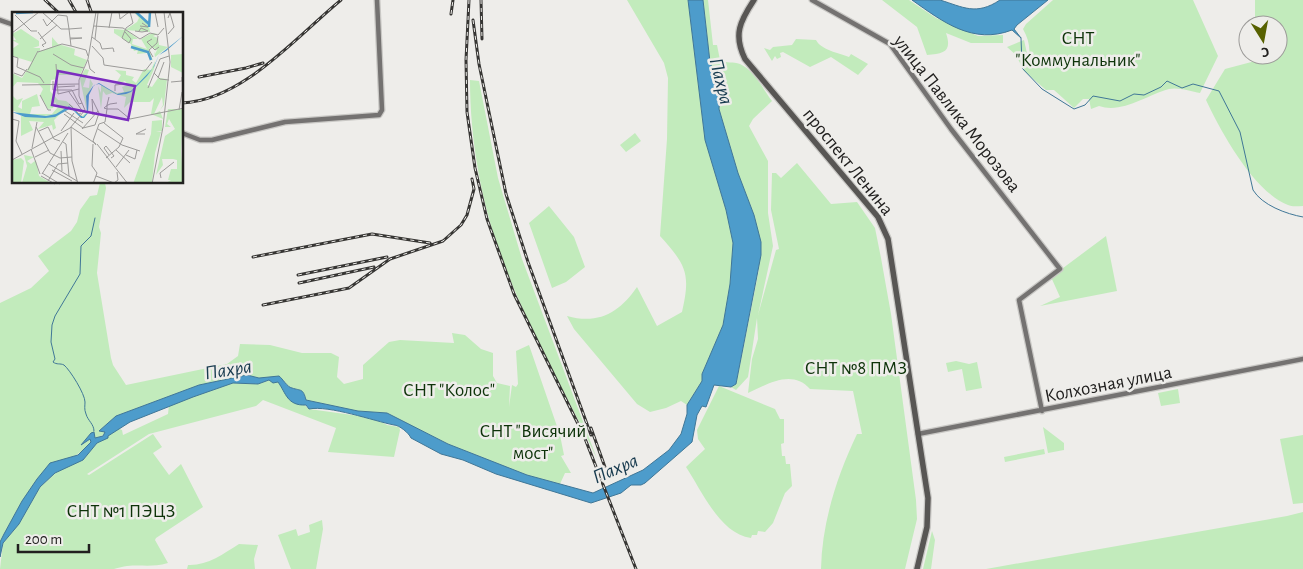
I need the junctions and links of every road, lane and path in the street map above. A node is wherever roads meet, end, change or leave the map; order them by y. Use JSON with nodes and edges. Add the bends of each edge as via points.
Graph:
{"nodes":[{"id":1,"x":377,"y":0,"type":"edge"},
{"id":2,"x":756,"y":0,"type":"edge"},
{"id":3,"x":812,"y":0,"type":"edge"},
{"id":4,"x":0,"y":20,"type":"edge"},
{"id":5,"x":12,"y":24,"type":"edge"},
{"id":6,"x":184,"y":134,"type":"edge"},
{"id":7,"x":1303,"y":359,"type":"edge"},
{"id":8,"x":1042,"y":411,"type":"junction"},
{"id":9,"x":919,"y":434,"type":"junction"},
{"id":10,"x":918,"y":569,"type":"edge"}],
"edges":[{"from":1,"to":6,"type":"street","via":[[382,110],[379,115],[285,122],[212,140],[200,140]]},
{"from":2,"to":9,"type":"main road","name":"проспект Ленина","via":[[738,29],[738,42],[745,59],[884,227]]},
{"from":3,"to":8,"type":"street","name":"улица Павлика Морозова","via":[[890,44],[1060,269],[1018,300]]},
{"from":4,"to":5,"type":"street"},
{"from":7,"to":8,"type":"street","name":"Колхозная улица"},
{"from":8,"to":9,"type":"street","name":"Колхозная улица"},
{"from":9,"to":10,"type":"main road","name":"проспект Ленина","via":[[928,516]]}]}
